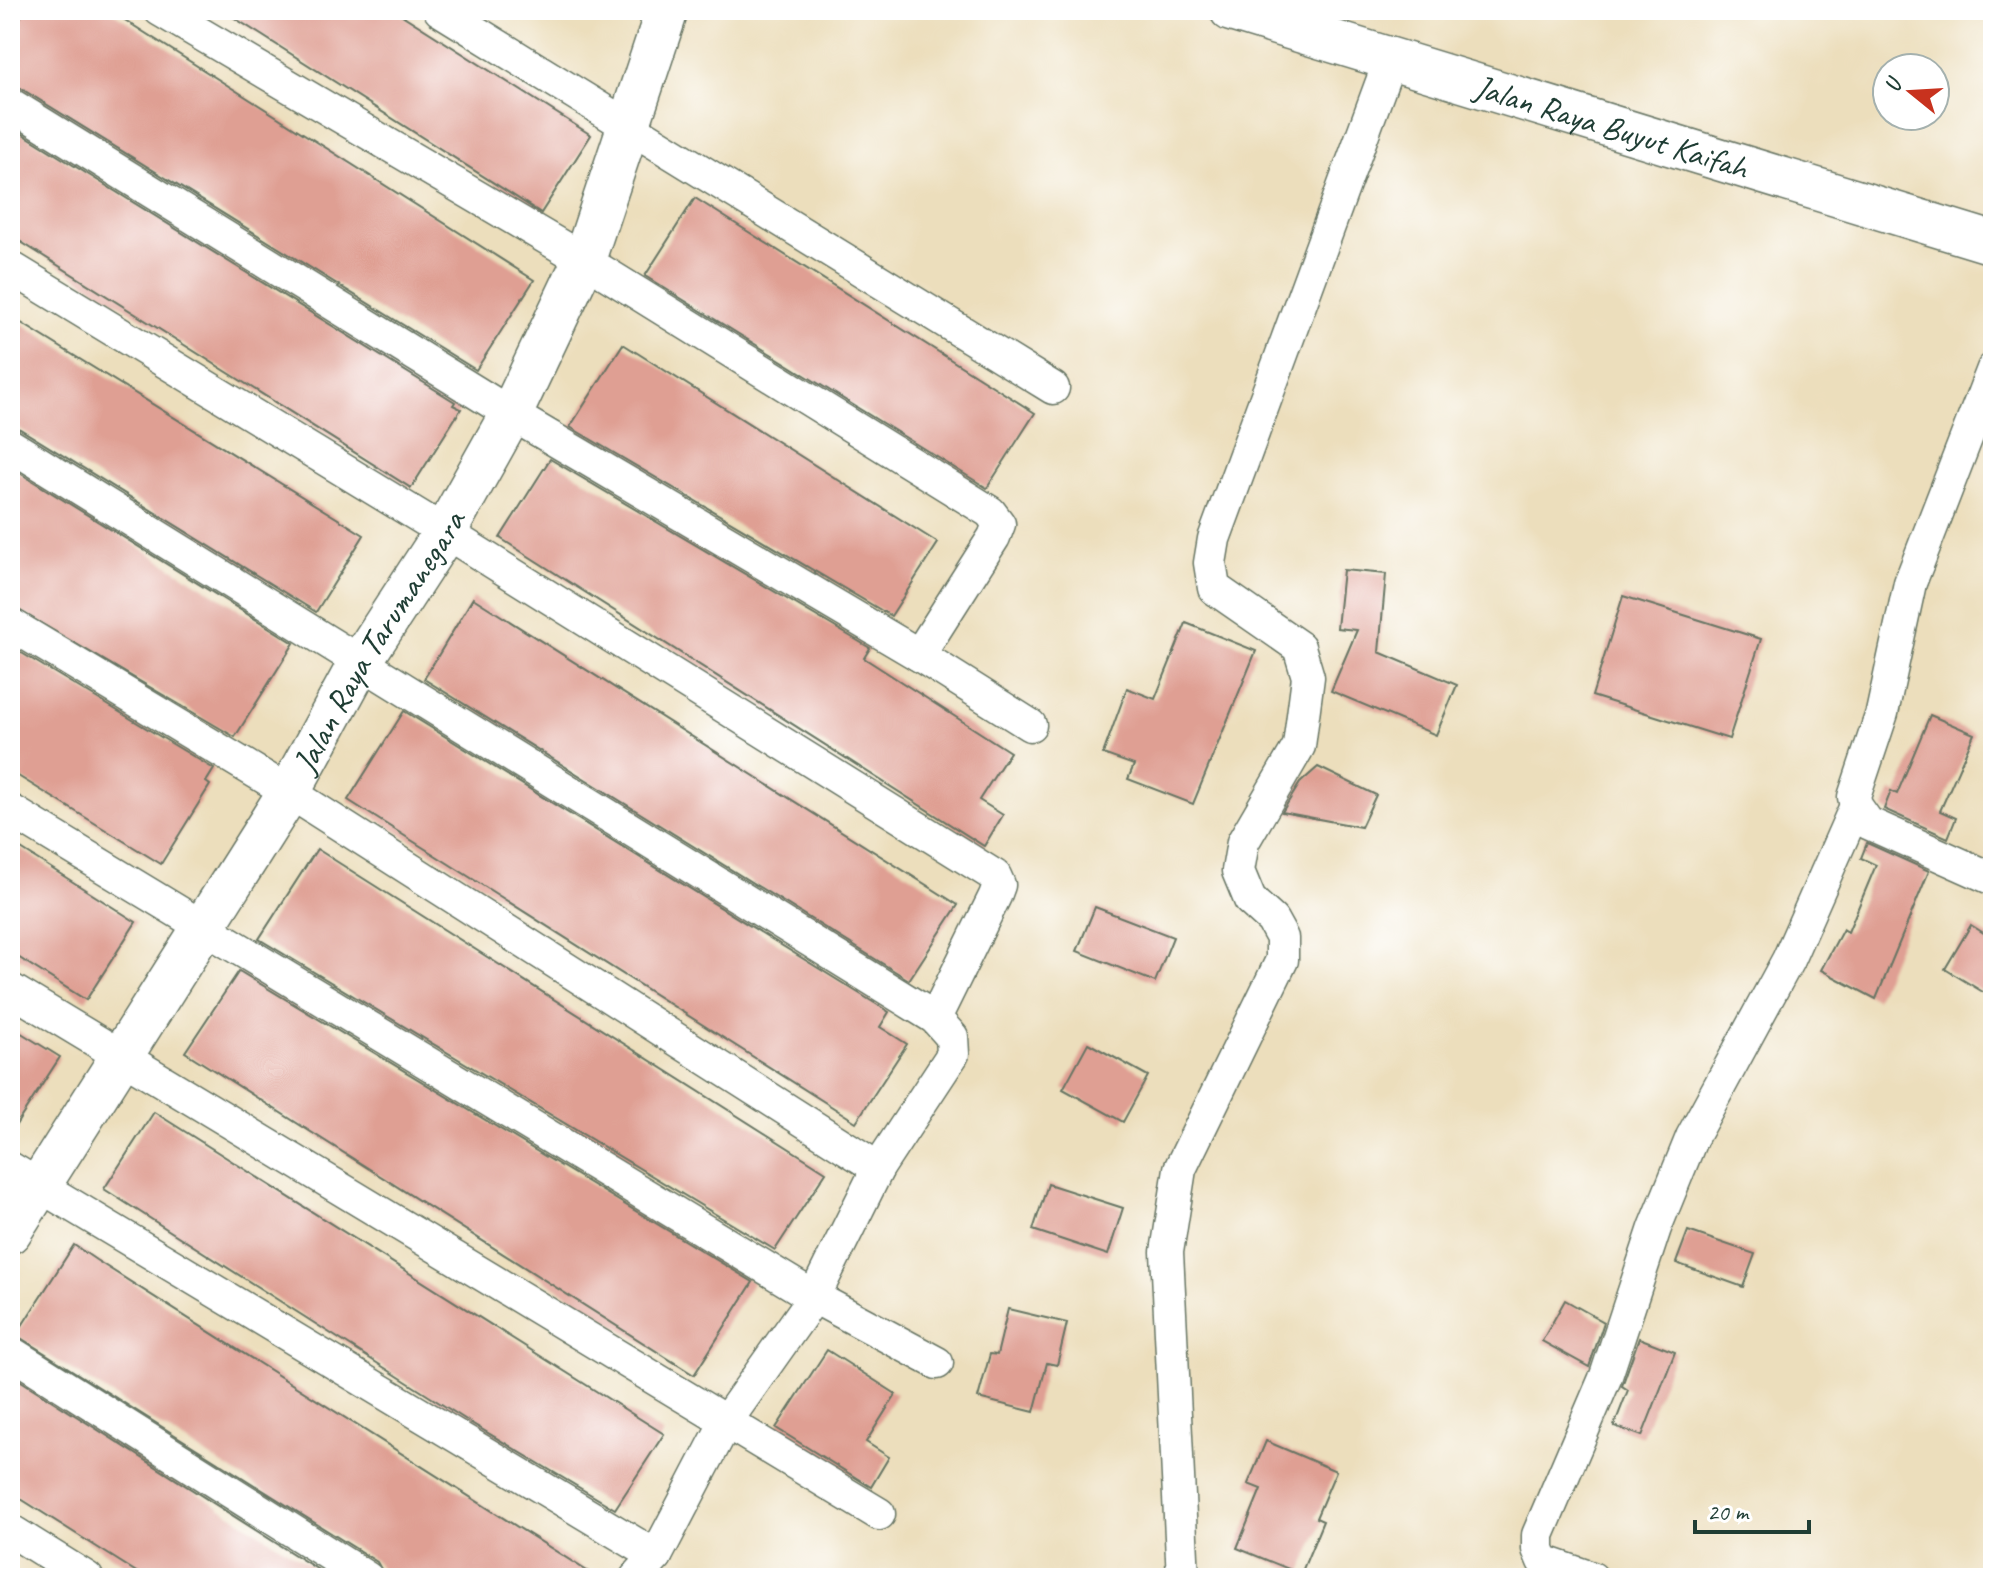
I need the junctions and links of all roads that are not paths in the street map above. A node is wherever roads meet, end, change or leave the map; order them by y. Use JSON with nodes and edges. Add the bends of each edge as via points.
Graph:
{"nodes":[{"id":1,"x":160,"y":10,"type":"edge"},
{"id":2,"x":440,"y":10,"type":"edge"},
{"id":3,"x":667,"y":10,"type":"edge"},
{"id":4,"x":1231,"y":10,"type":"edge"},
{"id":5,"x":1390,"y":60,"type":"junction"},
{"id":6,"x":10,"y":104,"type":"edge"},
{"id":7,"x":626,"y":125,"type":"junction"},
{"id":8,"x":1993,"y":243,"type":"edge"},
{"id":9,"x":584,"y":260,"type":"junction"},
{"id":10,"x":10,"y":267,"type":"edge"},
{"id":11,"x":1993,"y":369,"type":"edge"},
{"id":12,"x":1053,"y":388,"type":"dead end"},
{"id":13,"x":511,"y":414,"type":"junction"},
{"id":14,"x":10,"y":445,"type":"edge"},
{"id":15,"x":445,"y":532,"type":"junction"},
{"id":16,"x":10,"y":624,"type":"edge"},
{"id":17,"x":919,"y":655,"type":"junction"},
{"id":18,"x":359,"y":664,"type":"junction"},
{"id":19,"x":1030,"y":725,"type":"dead end"},
{"id":20,"x":289,"y":792,"type":"junction"},
{"id":21,"x":1856,"y":806,"type":"junction"},
{"id":22,"x":10,"y":810,"type":"edge"},
{"id":23,"x":1993,"y":879,"type":"edge"},
{"id":24,"x":200,"y":927,"type":"junction"},
{"id":25,"x":10,"y":989,"type":"edge"},
{"id":26,"x":935,"y":1018,"type":"junction"},
{"id":27,"x":120,"y":1057,"type":"junction"},
{"id":28,"x":878,"y":1168,"type":"junction"},
{"id":29,"x":24,"y":1177,"type":"edge"},
{"id":30,"x":10,"y":1232,"type":"edge"},
{"id":31,"x":814,"y":1297,"type":"junction"},
{"id":32,"x":10,"y":1352,"type":"edge"},
{"id":33,"x":937,"y":1363,"type":"dead end"},
{"id":34,"x":727,"y":1420,"type":"junction"},
{"id":35,"x":879,"y":1514,"type":"dead end"},
{"id":36,"x":10,"y":1530,"type":"edge"},
{"id":37,"x":646,"y":1567,"type":"edge"},
{"id":38,"x":87,"y":1578,"type":"edge"},
{"id":39,"x":367,"y":1578,"type":"edge"},
{"id":40,"x":1183,"y":1578,"type":"edge"},
{"id":41,"x":1592,"y":1578,"type":"edge"}],
"edges":[{"from":1,"to":9,"type":"street"},
{"from":2,"to":7,"type":"street"},
{"from":3,"to":7,"type":"street","name":"Jalan Raya Tarumanegara"},
{"from":4,"to":5,"type":"street","name":"Jalan Raya Buyut Kaifah"},
{"from":5,"to":8,"type":"street","name":"Jalan Raya Buyut Kaifah"},
{"from":5,"to":40,"type":"street","via":[[1214,539],[1210,563],[1214,588],[1299,647],[1308,677],[1299,746],[1243,842],[1238,871],[1250,900],[1282,938],[1282,960],[1180,1169],[1167,1252]]},
{"from":6,"to":13,"type":"street"},
{"from":7,"to":9,"type":"street","name":"Jalan Raya Tarumanegara"},
{"from":7,"to":12,"type":"street"},
{"from":9,"to":13,"type":"street","name":"Jalan Raya Tarumanegara"},
{"from":9,"to":17,"type":"street","via":[[990,512],[999,524],[994,537]]},
{"from":10,"to":15,"type":"street"},
{"from":11,"to":21,"type":"street","via":[[1910,583],[1882,713],[1854,797]]},
{"from":13,"to":15,"type":"street","name":"Jalan Raya Tarumanegara"},
{"from":13,"to":17,"type":"street"},
{"from":14,"to":18,"type":"street"},
{"from":15,"to":18,"type":"street","name":"Jalan Raya Tarumanegara"},
{"from":15,"to":26,"type":"street","via":[[995,876],[995,896]]},
{"from":16,"to":20,"type":"street"},
{"from":17,"to":19,"type":"street"},
{"from":18,"to":20,"type":"street","name":"Jalan Raya Tarumanegara"},
{"from":18,"to":26,"type":"street"},
{"from":20,"to":24,"type":"street","name":"Jalan Raya Tarumanegara"},
{"from":20,"to":28,"type":"street"},
{"from":21,"to":23,"type":"street","via":[[1868,823]]},
{"from":21,"to":41,"type":"street","via":[[1788,960],[1692,1137],[1655,1228],[1606,1376],[1538,1535],[1543,1561]]},
{"from":22,"to":24,"type":"street"},
{"from":24,"to":27,"type":"street","name":"Jalan Raya Tarumanegara"},
{"from":24,"to":31,"type":"street"},
{"from":25,"to":27,"type":"street"},
{"from":26,"to":28,"type":"street","via":[[952,1037],[953,1054]]},
{"from":27,"to":29,"type":"street","name":"Jalan Raya Tarumanegara"},
{"from":27,"to":34,"type":"street"},
{"from":28,"to":31,"type":"street"},
{"from":29,"to":30,"type":"street","name":"Jalan Raya Tarumanegara"},
{"from":29,"to":37,"type":"street"},
{"from":31,"to":33,"type":"street"},
{"from":31,"to":34,"type":"street"},
{"from":32,"to":39,"type":"street"},
{"from":34,"to":35,"type":"street"},
{"from":34,"to":37,"type":"street"},
{"from":36,"to":38,"type":"street"}]}
